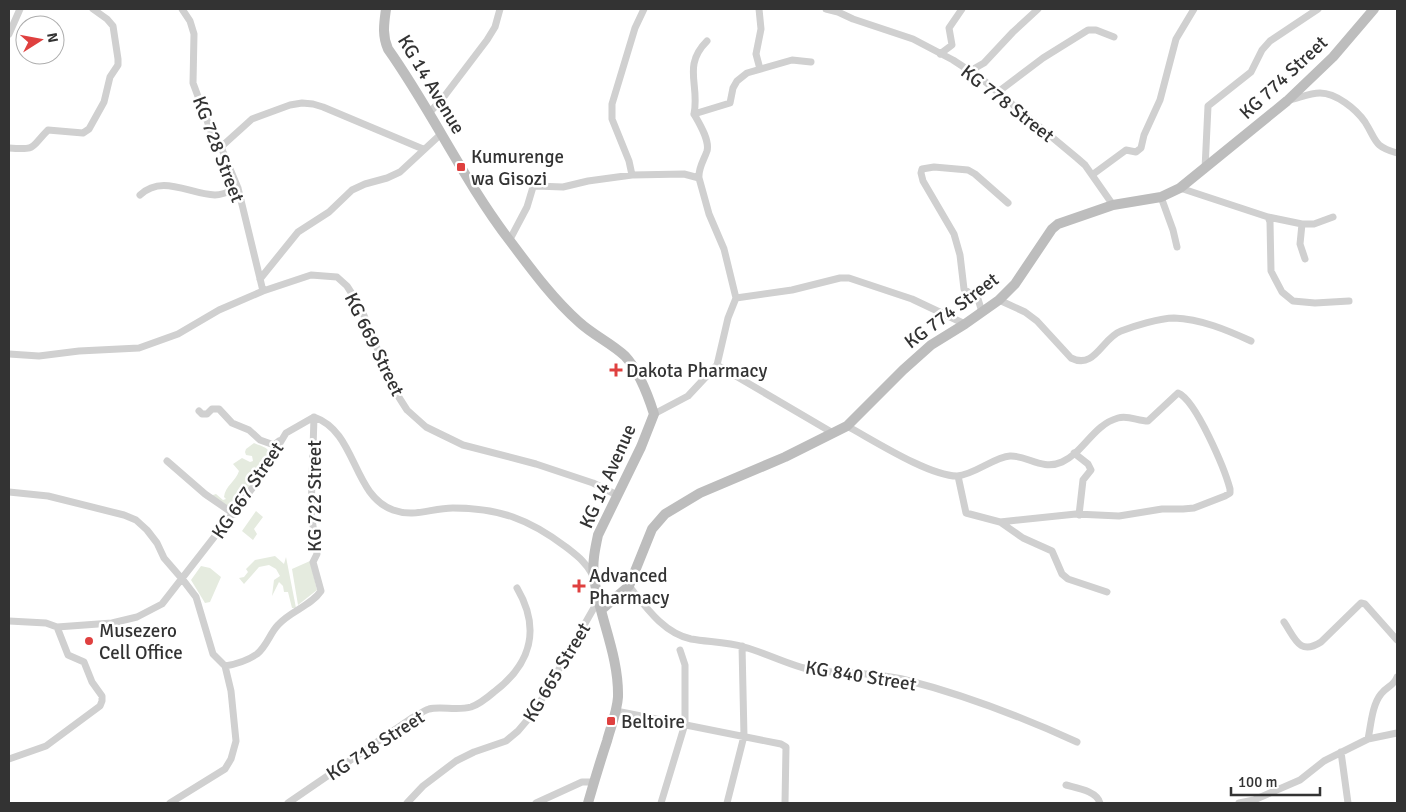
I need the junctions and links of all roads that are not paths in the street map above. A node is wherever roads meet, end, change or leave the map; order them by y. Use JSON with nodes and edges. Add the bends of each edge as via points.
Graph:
{"nodes":[{"id":1,"x":20,"y":9,"type":"edge"},
{"id":2,"x":93,"y":9,"type":"edge"},
{"id":3,"x":182,"y":9,"type":"edge"},
{"id":4,"x":386,"y":9,"type":"edge"},
{"id":5,"x":500,"y":9,"type":"edge"},
{"id":6,"x":644,"y":9,"type":"edge"},
{"id":7,"x":759,"y":9,"type":"edge"},
{"id":8,"x":826,"y":9,"type":"edge"},
{"id":9,"x":962,"y":9,"type":"edge"},
{"id":10,"x":1038,"y":9,"type":"edge"},
{"id":11,"x":1194,"y":9,"type":"edge"},
{"id":12,"x":1318,"y":9,"type":"edge"},
{"id":13,"x":1374,"y":9,"type":"edge"},
{"id":14,"x":841,"y":10,"type":"edge"},
{"id":15,"x":9,"y":34,"type":"edge"},
{"id":16,"x":1114,"y":37,"type":"dead end"},
{"id":17,"x":707,"y":42,"type":"dead end"},
{"id":18,"x":940,"y":54,"type":"junction"},
{"id":19,"x":811,"y":62,"type":"dead end"},
{"id":20,"x":760,"y":68,"type":"junction"},
{"id":21,"x":970,"y":71,"type":"junction"},
{"id":22,"x":998,"y":92,"type":"junction"},
{"id":23,"x":1287,"y":101,"type":"junction"},
{"id":24,"x":430,"y":112,"type":"junction"},
{"id":25,"x":694,"y":114,"type":"junction"},
{"id":26,"x":441,"y":134,"type":"junction"},
{"id":27,"x":221,"y":146,"type":"junction"},
{"id":28,"x":9,"y":148,"type":"edge"},
{"id":29,"x":424,"y":149,"type":"junction"},
{"id":30,"x":1397,"y":153,"type":"edge"},
{"id":31,"x":1204,"y":169,"type":"junction"},
{"id":32,"x":632,"y":175,"type":"junction"},
{"id":33,"x":1092,"y":175,"type":"junction"},
{"id":34,"x":699,"y":178,"type":"junction"},
{"id":35,"x":238,"y":188,"type":"junction"},
{"id":36,"x":1180,"y":188,"type":"junction"},
{"id":37,"x":140,"y":195,"type":"dead end"},
{"id":38,"x":1161,"y":197,"type":"junction"},
{"id":39,"x":1008,"y":203,"type":"dead end"},
{"id":40,"x":1113,"y":205,"type":"junction"},
{"id":41,"x":1268,"y":217,"type":"junction"},
{"id":42,"x":1333,"y":217,"type":"dead end"},
{"id":43,"x":1302,"y":224,"type":"junction"},
{"id":44,"x":509,"y":241,"type":"junction"},
{"id":45,"x":1177,"y":247,"type":"dead end"},
{"id":46,"x":1305,"y":259,"type":"dead end"},
{"id":47,"x":260,"y":279,"type":"junction"},
{"id":48,"x":263,"y":291,"type":"junction"},
{"id":49,"x":736,"y":298,"type":"junction"},
{"id":50,"x":999,"y":300,"type":"junction"},
{"id":51,"x":1349,"y":301,"type":"dead end"},
{"id":52,"x":982,"y":312,"type":"junction"},
{"id":53,"x":965,"y":324,"type":"junction"},
{"id":54,"x":1251,"y":341,"type":"dead end"},
{"id":55,"x":9,"y":354,"type":"edge"},
{"id":56,"x":718,"y":365,"type":"junction"},
{"id":57,"x":199,"y":411,"type":"dead end"},
{"id":58,"x":654,"y":414,"type":"junction"},
{"id":59,"x":314,"y":418,"type":"junction"},
{"id":60,"x":847,"y":426,"type":"junction"},
{"id":61,"x":286,"y":433,"type":"junction"},
{"id":62,"x":833,"y":433,"type":"junction"},
{"id":63,"x":1074,"y":453,"type":"junction"},
{"id":64,"x":167,"y":462,"type":"dead end"},
{"id":65,"x":958,"y":476,"type":"junction"},
{"id":66,"x":9,"y":492,"type":"edge"},
{"id":67,"x":617,"y":495,"type":"junction"},
{"id":68,"x":234,"y":514,"type":"junction"},
{"id":69,"x":1079,"y":514,"type":"junction"},
{"id":70,"x":1000,"y":522,"type":"junction"},
{"id":71,"x":593,"y":576,"type":"junction"},
{"id":72,"x":183,"y":580,"type":"junction"},
{"id":73,"x":629,"y":586,"type":"junction"},
{"id":74,"x":517,"y":588,"type":"dead end"},
{"id":75,"x":1107,"y":592,"type":"dead end"},
{"id":76,"x":599,"y":599,"type":"junction"},
{"id":77,"x":601,"y":610,"type":"junction"},
{"id":78,"x":9,"y":622,"type":"edge"},
{"id":79,"x":1284,"y":622,"type":"dead end"},
{"id":80,"x":58,"y":627,"type":"junction"},
{"id":81,"x":1397,"y":640,"type":"edge"},
{"id":82,"x":742,"y":646,"type":"junction"},
{"id":83,"x":680,"y":650,"type":"dead end"},
{"id":84,"x":225,"y":666,"type":"junction"},
{"id":85,"x":1397,"y":677,"type":"edge"},
{"id":86,"x":616,"y":711,"type":"junction"},
{"id":87,"x":685,"y":724,"type":"junction"},
{"id":88,"x":1397,"y":733,"type":"edge"},
{"id":89,"x":744,"y":736,"type":"junction"},
{"id":90,"x":1368,"y":739,"type":"junction"},
{"id":91,"x":1077,"y":742,"type":"dead end"},
{"id":92,"x":1341,"y":752,"type":"junction"},
{"id":93,"x":9,"y":759,"type":"edge"},
{"id":94,"x":594,"y":782,"type":"junction"},
{"id":95,"x":1066,"y":785,"type":"dead end"},
{"id":96,"x":170,"y":803,"type":"edge"},
{"id":97,"x":288,"y":803,"type":"edge"},
{"id":98,"x":407,"y":803,"type":"edge"},
{"id":99,"x":536,"y":803,"type":"edge"},
{"id":100,"x":588,"y":803,"type":"edge"},
{"id":101,"x":661,"y":803,"type":"edge"},
{"id":102,"x":727,"y":803,"type":"edge"},
{"id":103,"x":785,"y":803,"type":"edge"},
{"id":104,"x":1100,"y":803,"type":"edge"},
{"id":105,"x":1243,"y":803,"type":"edge"},
{"id":106,"x":1348,"y":803,"type":"edge"}],
"edges":[{"from":1,"to":15,"type":"street"},
{"from":2,"to":28,"type":"street","via":[[112,26],[118,65],[110,78],[104,102],[89,129],[83,133],[48,130],[35,146]]},
{"from":3,"to":27,"type":"street","name":"KG 728 Street","via":[[194,34],[193,83],[212,134]]},
{"from":4,"to":24,"type":"street","name":"KG 14 Avenue","via":[[383,30],[388,49]]},
{"from":5,"to":24,"type":"street","via":[[487,40]]},
{"from":6,"to":32,"type":"street","via":[[612,104],[612,119]]},
{"from":7,"to":20,"type":"street","via":[[761,28],[756,54]]},
{"from":8,"to":14,"type":"street","name":"KG 778 Street"},
{"from":9,"to":18,"type":"street","via":[[949,28],[952,45]]},
{"from":10,"to":21,"type":"street","via":[[984,63]]},
{"from":11,"to":33,"type":"street","via":[[1176,39],[1160,100],[1140,148],[1136,152],[1126,150]]},
{"from":12,"to":31,"type":"street","via":[[1270,41],[1251,72],[1208,106]]},
{"from":13,"to":23,"type":"street","name":"KG 774 Street","via":[[1333,57]]},
{"from":14,"to":18,"type":"street","name":"KG 778 Street","via":[[853,19],[913,39]]},
{"from":16,"to":22,"type":"street","via":[[1088,30]]},
{"from":17,"to":25,"type":"street","via":[[693,68],[697,100]]},
{"from":18,"to":21,"type":"street","name":"KG 778 Street"},
{"from":19,"to":20,"type":"street","via":[[792,60]]},
{"from":20,"to":25,"type":"street","via":[[736,81],[730,103]]},
{"from":21,"to":22,"type":"street","name":"KG 778 Street"},
{"from":22,"to":33,"type":"street","name":"KG 778 Street","via":[[1077,158]]},
{"from":23,"to":30,"type":"street","via":[[1318,93],[1337,98],[1364,120],[1376,143]]},
{"from":23,"to":31,"type":"street","name":"KG 774 Street"},
{"from":24,"to":26,"type":"street","name":"KG 14 Avenue"},
{"from":25,"to":34,"type":"street","via":[[708,147],[698,171]]},
{"from":26,"to":29,"type":"street"},
{"from":26,"to":44,"type":"street","name":"KG 14 Avenue"},
{"from":27,"to":29,"type":"street","via":[[252,119],[302,103],[323,107]]},
{"from":27,"to":35,"type":"street","name":"KG 728 Street"},
{"from":29,"to":47,"type":"street","via":[[395,175],[352,190],[330,212],[304,227]]},
{"from":31,"to":36,"type":"street","name":"KG 774 Street"},
{"from":32,"to":34,"type":"street","via":[[684,174]]},
{"from":32,"to":44,"type":"street","via":[[563,187],[533,187],[527,207]]},
{"from":33,"to":40,"type":"street","name":"KG 778 Street"},
{"from":34,"to":49,"type":"street","via":[[709,214],[724,249]]},
{"from":35,"to":37,"type":"street","via":[[217,195],[155,185]]},
{"from":35,"to":47,"type":"street","name":"KG 728 Street"},
{"from":36,"to":38,"type":"street","name":"KG 774 Street"},
{"from":36,"to":41,"type":"street"},
{"from":38,"to":40,"type":"street","name":"KG 774 Street"},
{"from":38,"to":45,"type":"street"},
{"from":39,"to":52,"type":"street","via":[[968,170],[922,169],[923,181],[954,234],[964,289],[978,299]]},
{"from":40,"to":50,"type":"street","name":"KG 774 Street","via":[[1052,229],[1015,284]]},
{"from":41,"to":43,"type":"street"},
{"from":41,"to":51,"type":"street","via":[[1271,271],[1282,292],[1293,301]]},
{"from":42,"to":43,"type":"street","via":[[1314,224]]},
{"from":43,"to":46,"type":"street","via":[[1300,244]]},
{"from":44,"to":58,"type":"street","name":"KG 14 Avenue","via":[[564,307],[595,336],[624,356],[641,383]]},
{"from":47,"to":48,"type":"street","name":"KG 728 Street"},
{"from":48,"to":55,"type":"street","name":"KG 669 Street","via":[[219,310],[178,334],[139,348],[39,356]]},
{"from":48,"to":67,"type":"street","name":"KG 669 Street","via":[[311,274],[336,277],[348,286],[361,308],[393,388],[407,410],[426,426],[463,445],[593,482]]},
{"from":49,"to":53,"type":"street","via":[[849,278],[912,299]]},
{"from":49,"to":56,"type":"street","via":[[728,318]]},
{"from":50,"to":52,"type":"street","name":"KG 774 Street"},
{"from":50,"to":54,"type":"street","via":[[1025,312],[1071,358],[1078,361],[1091,358],[1116,333],[1166,319],[1179,318],[1219,327]]},
{"from":52,"to":53,"type":"street","name":"KG 774 Street"},
{"from":53,"to":60,"type":"street","name":"KG 774 Street","via":[[931,345]]},
{"from":56,"to":58,"type":"street","via":[[688,396]]},
{"from":56,"to":62,"type":"street"},
{"from":57,"to":61,"type":"street","via":[[207,414],[212,409],[219,409],[232,423],[274,445]]},
{"from":58,"to":67,"type":"street","name":"KG 14 Avenue","via":[[642,447]]},
{"from":59,"to":61,"type":"street","name":"KG 667 Street"},
{"from":59,"to":71,"type":"street","via":[[335,430],[367,488],[391,510],[407,514],[448,508],[484,509],[510,515],[535,525],[556,540],[584,562]]},
{"from":59,"to":84,"type":"street","name":"KG 722 Street","via":[[311,512],[316,554],[313,562],[321,591],[277,625],[260,652],[244,662]]},
{"from":60,"to":62,"type":"street","name":"KG 774 Street"},
{"from":60,"to":65,"type":"street","via":[[922,466]]},
{"from":61,"to":68,"type":"street","name":"KG 667 Street"},
{"from":62,"to":73,"type":"street","name":"KG 774 Street","via":[[700,494],[666,514],[652,529]]},
{"from":63,"to":65,"type":"street","via":[[1060,463],[1052,464],[1037,464],[1007,456]]},
{"from":63,"to":69,"type":"street","via":[[1091,470],[1084,480]]},
{"from":63,"to":69,"type":"street","via":[[1105,425],[1128,417],[1148,421],[1181,393],[1208,435],[1230,493],[1183,509],[1119,516]]},
{"from":64,"to":68,"type":"street"},
{"from":65,"to":70,"type":"street","via":[[966,513]]},
{"from":66,"to":72,"type":"street","via":[[48,496],[136,520],[158,544],[164,558]]},
{"from":67,"to":71,"type":"street","name":"KG 14 Avenue","via":[[598,535]]},
{"from":68,"to":72,"type":"street","name":"KG 667 Street"},
{"from":69,"to":70,"type":"street"},
{"from":70,"to":75,"type":"street","via":[[1023,538],[1052,551],[1062,574],[1068,579]]},
{"from":71,"to":76,"type":"street","name":"KG 14 Avenue"},
{"from":72,"to":80,"type":"street","name":"KG 667 Street","via":[[162,604],[137,617],[112,623]]},
{"from":72,"to":84,"type":"street","via":[[196,597],[213,654]]},
{"from":73,"to":77,"type":"street","name":"KG 774 Street"},
{"from":73,"to":82,"type":"street","name":"KG 840 Street","via":[[655,618],[671,630],[688,638]]},
{"from":74,"to":97,"type":"street","name":"KG 718 Street","via":[[529,616],[530,642],[522,663],[503,686],[471,707],[431,709],[412,718]]},
{"from":76,"to":77,"type":"street","name":"KG 14 Avenue"},
{"from":76,"to":98,"type":"street","name":"KG 665 Street","via":[[569,656],[518,732],[506,741],[456,761]]},
{"from":77,"to":86,"type":"street","name":"KG 14 Avenue","via":[[617,678]]},
{"from":78,"to":80,"type":"street","name":"KG 667 Street","via":[[46,623]]},
{"from":79,"to":81,"type":"street","via":[[1300,646],[1306,648],[1321,642],[1361,603]]},
{"from":80,"to":93,"type":"street","via":[[68,655],[84,662],[102,701],[76,726],[46,746]]},
{"from":82,"to":89,"type":"street"},
{"from":82,"to":91,"type":"street","name":"KG 840 Street","via":[[809,670],[906,680],[981,703]]},
{"from":83,"to":87,"type":"street","via":[[685,665]]},
{"from":84,"to":96,"type":"street","via":[[236,741],[231,759],[225,769]]},
{"from":85,"to":90,"type":"street","via":[[1377,701]]},
{"from":86,"to":87,"type":"street"},
{"from":86,"to":94,"type":"street","name":"KG 14 Avenue"},
{"from":87,"to":89,"type":"street"},
{"from":87,"to":101,"type":"street"},
{"from":88,"to":90,"type":"street"},
{"from":89,"to":102,"type":"street"},
{"from":89,"to":103,"type":"street","via":[[786,747]]},
{"from":90,"to":92,"type":"street"},
{"from":92,"to":105,"type":"street","via":[[1300,780]]},
{"from":92,"to":106,"type":"street"},
{"from":94,"to":99,"type":"street","via":[[582,782]]},
{"from":94,"to":100,"type":"street","name":"KG 14 Avenue"},
{"from":95,"to":104,"type":"street","via":[[1085,790]]}]}
